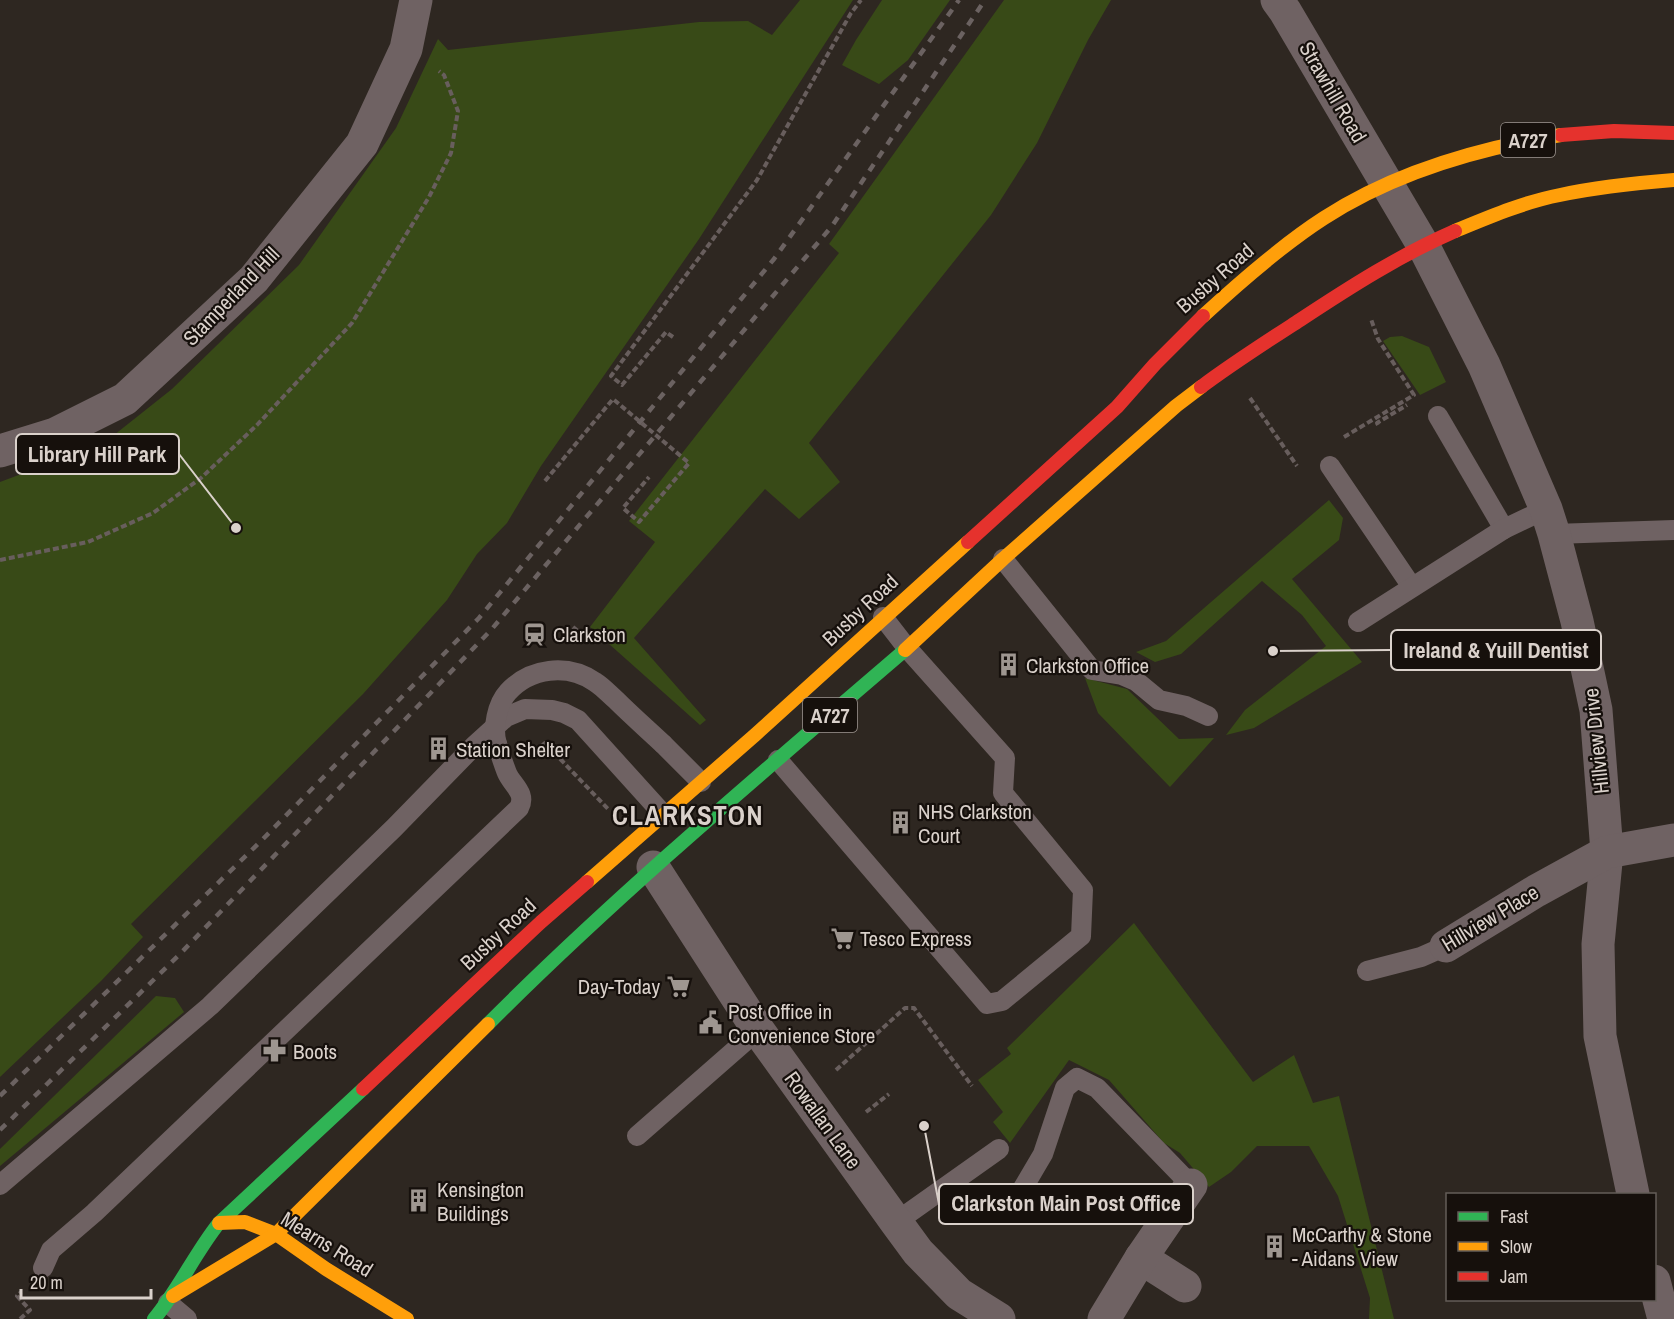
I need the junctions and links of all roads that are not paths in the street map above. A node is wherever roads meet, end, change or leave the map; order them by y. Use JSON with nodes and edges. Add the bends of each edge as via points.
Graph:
{"nodes":[{"id":1,"x":416,"y":0,"type":"edge"},
{"id":2,"x":1277,"y":0,"type":"edge"},
{"id":3,"x":1674,"y":133,"type":"edge"},
{"id":4,"x":1674,"y":180,"type":"edge"},
{"id":5,"x":1389,"y":185,"type":"junction"},
{"id":6,"x":1424,"y":245,"type":"junction"},
{"id":7,"x":1438,"y":417,"type":"dead end"},
{"id":8,"x":0,"y":451,"type":"edge"},
{"id":9,"x":1330,"y":466,"type":"dead end"},
{"id":10,"x":1550,"y":522,"type":"junction"},
{"id":11,"x":1504,"y":529,"type":"junction"},
{"id":12,"x":1674,"y":530,"type":"edge"},
{"id":13,"x":1003,"y":559,"type":"junction"},
{"id":14,"x":1412,"y":587,"type":"junction"},
{"id":15,"x":883,"y":617,"type":"junction"},
{"id":16,"x":1358,"y":621,"type":"dead end"},
{"id":17,"x":907,"y":648,"type":"junction"},
{"id":18,"x":1208,"y":716,"type":"dead end"},
{"id":19,"x":778,"y":760,"type":"junction"},
{"id":20,"x":701,"y":782,"type":"junction"},
{"id":21,"x":663,"y":814,"type":"junction"},
{"id":22,"x":1674,"y":840,"type":"edge"},
{"id":23,"x":1607,"y":852,"type":"junction"},
{"id":24,"x":653,"y":867,"type":"junction"},
{"id":25,"x":1446,"y":946,"type":"joint"},
{"id":26,"x":1367,"y":971,"type":"dead end"},
{"id":27,"x":758,"y":1030,"type":"junction"},
{"id":28,"x":637,"y":1136,"type":"dead end"},
{"id":29,"x":999,"y":1149,"type":"dead end"},
{"id":30,"x":0,"y":1185,"type":"edge"},
{"id":31,"x":1191,"y":1185,"type":"joint"},
{"id":32,"x":1023,"y":1188,"type":"dead end"},
{"id":33,"x":1632,"y":1193,"type":"edge"},
{"id":34,"x":896,"y":1222,"type":"junction"},
{"id":35,"x":219,"y":1223,"type":"junction"},
{"id":36,"x":276,"y":1233,"type":"junction"},
{"id":37,"x":1141,"y":1258,"type":"junction"},
{"id":38,"x":44,"y":1268,"type":"dead end"},
{"id":39,"x":1185,"y":1286,"type":"dead end"},
{"id":40,"x":1656,"y":1289,"type":"edge"},
{"id":41,"x":170,"y":1299,"type":"junction"},
{"id":42,"x":154,"y":1319,"type":"edge"},
{"id":43,"x":187,"y":1319,"type":"edge"},
{"id":44,"x":407,"y":1319,"type":"edge"},
{"id":45,"x":999,"y":1319,"type":"edge"},
{"id":46,"x":1104,"y":1319,"type":"edge"},
{"id":47,"x":1664,"y":1319,"type":"edge"}],
"edges":[{"from":1,"to":8,"type":"street","name":"Stamperland Hill","via":[[406,49],[362,144],[254,279],[125,399],[55,434]]},
{"from":2,"to":5,"type":"street","name":"Strawhill Road"},
{"from":3,"to":5,"type":"main road","name":"Busby Road","number":"A727","via":[[1606,131],[1523,141],[1455,159]]},
{"from":4,"to":6,"type":"main road","number":"A727","via":[[1558,195],[1490,216]]},
{"from":5,"to":6,"type":"street","name":"Strawhill Road"},
{"from":5,"to":15,"type":"main road","name":"Busby Road","number":"A727","via":[[1324,218],[1241,280],[1152,366],[1117,407]]},
{"from":6,"to":10,"type":"street","name":"Hillview Drive","via":[[1484,365]]},
{"from":6,"to":13,"type":"main road","name":"Busby Road","number":"A727","via":[[1357,282],[1228,367],[1176,406]]},
{"from":7,"to":11,"type":"lane"},
{"from":9,"to":14,"type":"lane"},
{"from":10,"to":11,"type":"lane"},
{"from":10,"to":12,"type":"lane"},
{"from":10,"to":23,"type":"street","name":"Hillview Drive","via":[[1596,710]]},
{"from":11,"to":14,"type":"lane"},
{"from":13,"to":17,"type":"main road","name":"Busby Road","number":"A727"},
{"from":13,"to":18,"type":"lane","via":[[1092,670],[1122,675],[1159,700]]},
{"from":14,"to":16,"type":"lane"},
{"from":15,"to":17,"type":"lane"},
{"from":15,"to":20,"type":"main road","name":"Busby Road","number":"A727"},
{"from":17,"to":19,"type":"main road","name":"Busby Road","number":"A727"},
{"from":17,"to":19,"type":"lane","via":[[1005,758],[1003,793],[1083,890],[1081,936],[1002,1001],[987,1004]]},
{"from":19,"to":24,"type":"main road","name":"Busby Road","number":"A727"},
{"from":20,"to":21,"type":"main road","name":"Busby Road","number":"A727"},
{"from":20,"to":38,"type":"lane","bridge":true,"via":[[595,682],[564,670],[524,678],[504,696],[496,719],[495,738],[509,776],[520,792],[519,808],[51,1250]]},
{"from":21,"to":30,"type":"lane","via":[[578,720],[552,710],[525,709],[506,717],[210,1006]]},
{"from":21,"to":35,"type":"main road","name":"Busby Road","number":"A727","via":[[541,922]]},
{"from":22,"to":23,"type":"street","name":"Hillview Place"},
{"from":23,"to":25,"type":"street","name":"Hillview Place"},
{"from":23,"to":33,"type":"street","name":"Hillview Drive","via":[[1598,944],[1600,1036]]},
{"from":24,"to":27,"type":"street","name":"Rowallan Lane"},
{"from":24,"to":36,"type":"main road","name":"Busby Road","number":"A727","via":[[538,974]]},
{"from":25,"to":26,"type":"lane","name":"Hillview Place","via":[[1422,957]]},
{"from":27,"to":28,"type":"lane"},
{"from":27,"to":34,"type":"street","name":"Rowallan Lane"},
{"from":29,"to":34,"type":"lane"},
{"from":31,"to":32,"type":"lane","via":[[1097,1088],[1077,1078],[1065,1088],[1043,1154]]},
{"from":31,"to":37,"type":"street"},
{"from":34,"to":45,"type":"street","name":"Rowallan Lane","via":[[918,1252],[959,1294]]},
{"from":35,"to":36,"type":"main road","name":"Mearns Road","via":[[245,1222]]},
{"from":35,"to":41,"type":"main road","name":"Busby Road","number":"A727"},
{"from":36,"to":41,"type":"main road","name":"Busby Road","number":"A727"},
{"from":36,"to":44,"type":"main road","name":"Mearns Road"},
{"from":37,"to":39,"type":"street"},
{"from":37,"to":46,"type":"street"},
{"from":40,"to":47,"type":"street"},
{"from":41,"to":42,"type":"main road","name":"Busby Road","number":"A727"},
{"from":41,"to":43,"type":"lane"}]}
